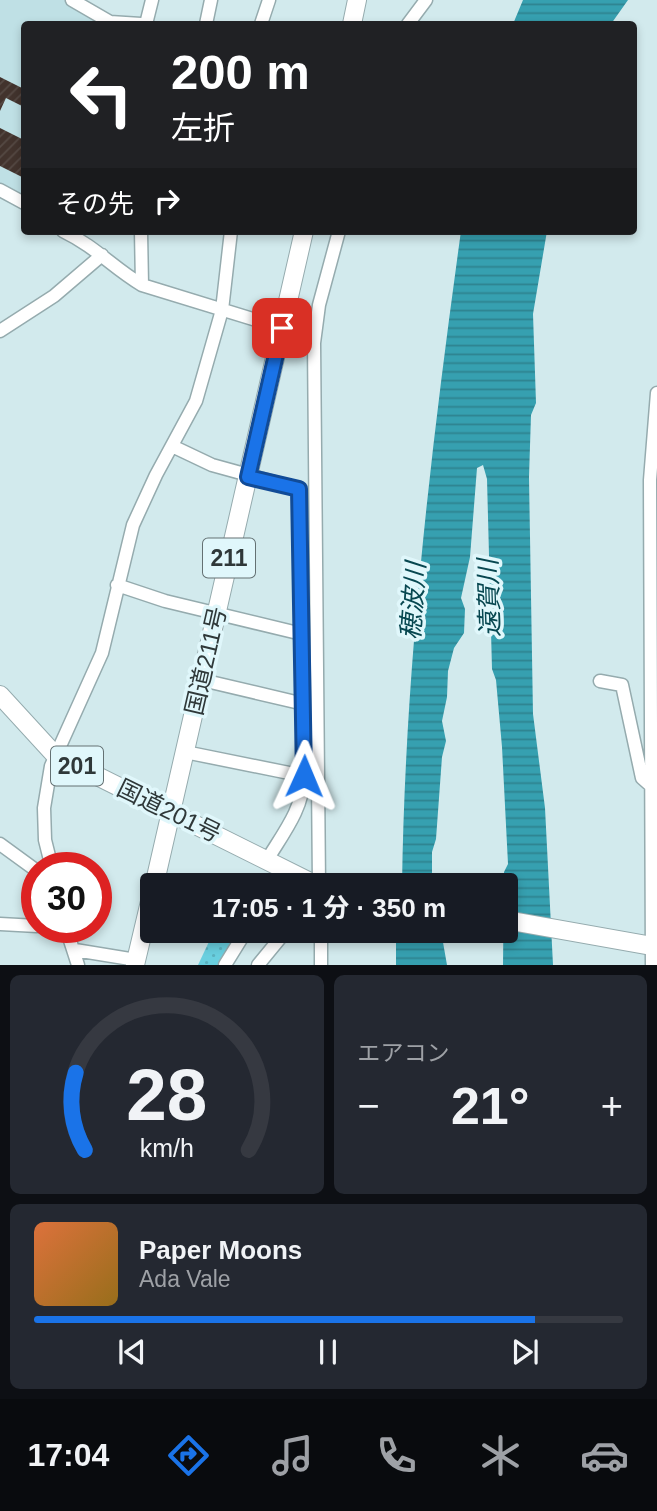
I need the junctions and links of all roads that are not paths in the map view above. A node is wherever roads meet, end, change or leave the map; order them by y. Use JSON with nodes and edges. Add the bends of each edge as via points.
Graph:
{"nodes":[{"id":1,"x":72,"y":0,"type":"edge"},
{"id":2,"x":152,"y":0,"type":"edge"},
{"id":3,"x":211,"y":0,"type":"edge"},
{"id":4,"x":269,"y":0,"type":"edge"},
{"id":5,"x":357,"y":0,"type":"edge"},
{"id":6,"x":426,"y":0,"type":"edge"},
{"id":7,"x":106,"y":21,"type":"edge"},
{"id":8,"x":147,"y":21,"type":"edge"},
{"id":9,"x":207,"y":21,"type":"edge"},
{"id":10,"x":262,"y":21,"type":"edge"},
{"id":11,"x":353,"y":21,"type":"edge"},
{"id":12,"x":410,"y":21,"type":"edge"},
{"id":13,"x":0,"y":190,"type":"edge"},
{"id":14,"x":21,"y":201,"type":"edge"},
{"id":15,"x":72,"y":235,"type":"edge"},
{"id":16,"x":141,"y":235,"type":"edge"},
{"id":17,"x":230,"y":235,"type":"edge"},
{"id":18,"x":303,"y":235,"type":"edge"},
{"id":19,"x":338,"y":235,"type":"edge"},
{"id":20,"x":102,"y":255,"type":"junction"},
{"id":21,"x":142,"y":285,"type":"junction"},
{"id":22,"x":222,"y":310,"type":"junction"},
{"id":23,"x":282,"y":328,"type":"junction"},
{"id":24,"x":0,"y":331,"type":"edge"},
{"id":25,"x":657,"y":393,"type":"edge"},
{"id":26,"x":172,"y":446,"type":"junction"},
{"id":27,"x":248,"y":477,"type":"junction"},
{"id":28,"x":117,"y":585,"type":"junction"},
{"id":29,"x":217,"y":614,"type":"junction"},
{"id":30,"x":302,"y":635,"type":"junction"},
{"id":31,"x":202,"y":680,"type":"junction"},
{"id":32,"x":600,"y":681,"type":"dead end"},
{"id":33,"x":0,"y":695,"type":"edge"},
{"id":34,"x":304,"y":704,"type":"junction"},
{"id":35,"x":185,"y":752,"type":"junction"},
{"id":36,"x":55,"y":755,"type":"junction"},
{"id":37,"x":304,"y":776,"type":"junction"},
{"id":38,"x":653,"y":776,"type":"edge"},
{"id":39,"x":172,"y":812,"type":"junction"},
{"id":40,"x":0,"y":844,"type":"edge"},
{"id":41,"x":48,"y":852,"type":"edge"},
{"id":42,"x":21,"y":859,"type":"edge"},
{"id":43,"x":267,"y":860,"type":"junction"},
{"id":44,"x":157,"y":873,"type":"edge"},
{"id":45,"x":292,"y":873,"type":"edge"},
{"id":46,"x":318,"y":873,"type":"edge"},
{"id":47,"x":518,"y":922,"type":"edge"},
{"id":48,"x":0,"y":923,"type":"edge"},
{"id":49,"x":21,"y":925,"type":"edge"},
{"id":50,"x":72,"y":943,"type":"edge"},
{"id":51,"x":140,"y":943,"type":"edge"},
{"id":52,"x":239,"y":943,"type":"edge"},
{"id":53,"x":276,"y":943,"type":"edge"},
{"id":54,"x":321,"y":943,"type":"edge"},
{"id":55,"x":651,"y":945,"type":"edge"},
{"id":56,"x":75,"y":950,"type":"junction"},
{"id":57,"x":136,"y":962,"type":"edge"},
{"id":58,"x":78,"y":965,"type":"edge"},
{"id":59,"x":225,"y":965,"type":"edge"},
{"id":60,"x":258,"y":965,"type":"edge"},
{"id":61,"x":321,"y":965,"type":"edge"},
{"id":62,"x":652,"y":965,"type":"edge"}],
"edges":[{"from":1,"to":7,"type":"street"},
{"from":2,"to":8,"type":"street"},
{"from":3,"to":9,"type":"street"},
{"from":4,"to":10,"type":"street"},
{"from":5,"to":11,"type":"highway"},
{"from":6,"to":12,"type":"street"},
{"from":13,"to":14,"type":"street"},
{"from":15,"to":20,"type":"street"},
{"from":16,"to":21,"type":"street"},
{"from":17,"to":22,"type":"street"},
{"from":18,"to":23,"type":"highway","name":"国道211号","number":"211"},
{"from":19,"to":46,"type":"street","via":[[314,343]]},
{"from":20,"to":21,"type":"street"},
{"from":20,"to":24,"type":"street","via":[[54,296]]},
{"from":21,"to":22,"type":"street"},
{"from":22,"to":23,"type":"street"},
{"from":22,"to":26,"type":"street","via":[[196,401]]},
{"from":23,"to":27,"type":"highway","name":"国道211号","number":"211"},
{"from":25,"to":38,"type":"street","via":[[650,480]]},
{"from":26,"to":27,"type":"street"},
{"from":26,"to":28,"type":"street","via":[[133,525]]},
{"from":27,"to":29,"type":"highway","name":"国道211号","number":"211"},
{"from":27,"to":30,"type":"street","via":[[299,489]]},
{"from":28,"to":29,"type":"street"},
{"from":28,"to":36,"type":"street","via":[[102,653]]},
{"from":29,"to":30,"type":"street"},
{"from":29,"to":31,"type":"highway","name":"国道211号","number":"211"},
{"from":30,"to":34,"type":"street"},
{"from":31,"to":34,"type":"street"},
{"from":31,"to":35,"type":"highway","name":"国道211号","number":"211"},
{"from":32,"to":38,"type":"street","via":[[622,685],[642,778]]},
{"from":33,"to":36,"type":"highway","name":"国道201号","number":"201"},
{"from":34,"to":37,"type":"street"},
{"from":35,"to":37,"type":"street"},
{"from":35,"to":39,"type":"highway","name":"国道211号","number":"211"},
{"from":36,"to":39,"type":"highway","name":"国道201号","number":"201"},
{"from":36,"to":41,"type":"street","via":[[44,808]]},
{"from":37,"to":43,"type":"street","via":[[299,808]]},
{"from":38,"to":55,"type":"street"},
{"from":39,"to":43,"type":"highway","name":"国道201号","number":"201"},
{"from":39,"to":44,"type":"highway","name":"国道211号","number":"211"},
{"from":40,"to":42,"type":"street"},
{"from":43,"to":45,"type":"highway","name":"国道201号","number":"201"},
{"from":47,"to":55,"type":"highway"},
{"from":48,"to":49,"type":"street"},
{"from":50,"to":56,"type":"street"},
{"from":51,"to":57,"type":"highway"},
{"from":52,"to":59,"type":"street"},
{"from":53,"to":60,"type":"street"},
{"from":54,"to":61,"type":"street"},
{"from":55,"to":62,"type":"street"},
{"from":56,"to":57,"type":"street"},
{"from":56,"to":58,"type":"street"}]}
